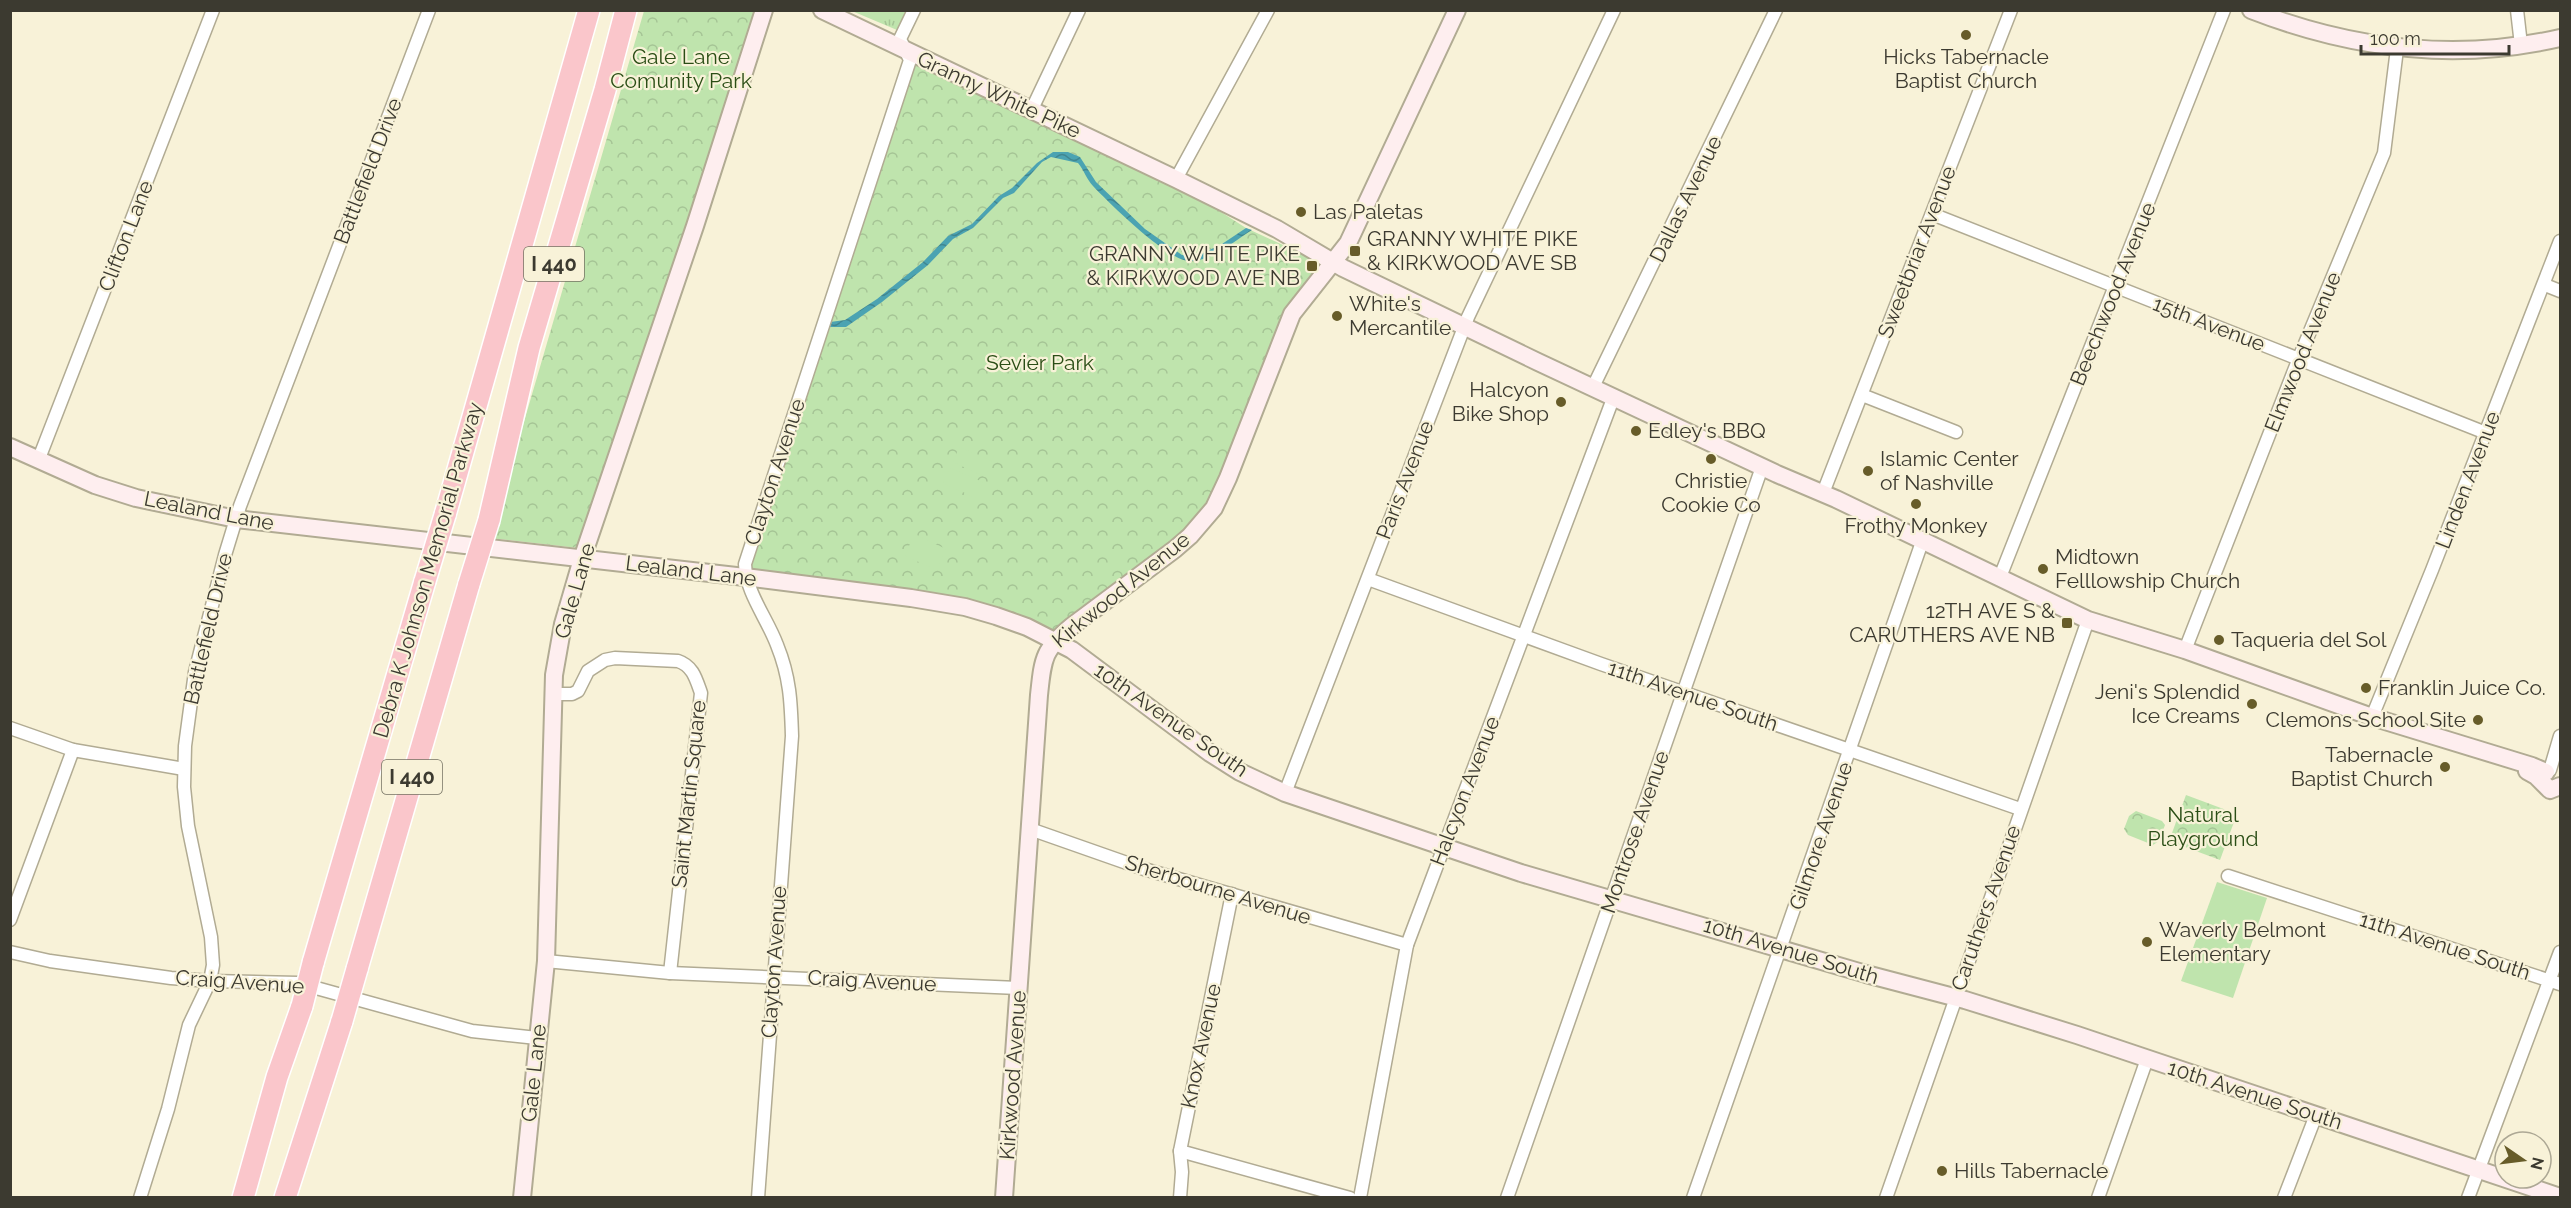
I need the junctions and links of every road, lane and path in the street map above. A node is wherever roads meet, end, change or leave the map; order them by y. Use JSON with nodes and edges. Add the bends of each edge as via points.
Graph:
{"nodes":[{"id":1,"x":213,"y":10,"type":"edge"},
{"id":2,"x":429,"y":10,"type":"edge"},
{"id":3,"x":589,"y":10,"type":"edge"},
{"id":4,"x":626,"y":10,"type":"edge"},
{"id":5,"x":764,"y":10,"type":"edge"},
{"id":6,"x":822,"y":10,"type":"edge"},
{"id":7,"x":914,"y":10,"type":"edge"},
{"id":8,"x":1079,"y":10,"type":"edge"},
{"id":9,"x":1268,"y":10,"type":"edge"},
{"id":10,"x":1457,"y":10,"type":"edge"},
{"id":11,"x":1614,"y":10,"type":"edge"},
{"id":12,"x":1776,"y":10,"type":"edge"},
{"id":13,"x":2011,"y":10,"type":"edge"},
{"id":14,"x":2224,"y":10,"type":"edge"},
{"id":15,"x":2517,"y":10,"type":"edge"},
{"id":16,"x":2253,"y":11,"type":"edge"},
{"id":17,"x":2560,"y":38,"type":"edge"},
{"id":18,"x":2521,"y":45,"type":"junction"},
{"id":19,"x":2397,"y":49,"type":"junction"},
{"id":20,"x":906,"y":51,"type":"junction"},
{"id":21,"x":1032,"y":109,"type":"junction"},
{"id":22,"x":1176,"y":178,"type":"junction"},
{"id":23,"x":1932,"y":214,"type":"junction"},
{"id":24,"x":2560,"y":241,"type":"edge"},
{"id":25,"x":1334,"y":262,"type":"junction"},
{"id":26,"x":2544,"y":285,"type":"junction"},
{"id":27,"x":2115,"y":286,"type":"junction"},
{"id":28,"x":2560,"y":291,"type":"edge"},
{"id":29,"x":1464,"y":326,"type":"junction"},
{"id":30,"x":2299,"y":358,"type":"junction"},
{"id":31,"x":1593,"y":387,"type":"junction"},
{"id":32,"x":1862,"y":395,"type":"junction"},
{"id":33,"x":1614,"y":396,"type":"junction"},
{"id":34,"x":1956,"y":432,"type":"dead end"},
{"id":35,"x":2486,"y":433,"type":"junction"},
{"id":36,"x":10,"y":447,"type":"edge"},
{"id":37,"x":38,"y":460,"type":"junction"},
{"id":38,"x":1762,"y":467,"type":"junction"},
{"id":39,"x":1823,"y":493,"type":"junction"},
{"id":40,"x":236,"y":519,"type":"junction"},
{"id":41,"x":1922,"y":542,"type":"junction"},
{"id":42,"x":582,"y":559,"type":"junction"},
{"id":43,"x":745,"y":577,"type":"junction"},
{"id":44,"x":2000,"y":577,"type":"junction"},
{"id":45,"x":1368,"y":579,"type":"junction"},
{"id":46,"x":2088,"y":620,"type":"junction"},
{"id":47,"x":1523,"y":635,"type":"junction"},
{"id":48,"x":1053,"y":642,"type":"junction"},
{"id":49,"x":2185,"y":650,"type":"junction"},
{"id":50,"x":1683,"y":691,"type":"junction"},
{"id":51,"x":553,"y":694,"type":"junction"},
{"id":52,"x":2372,"y":717,"type":"junction"},
{"id":53,"x":10,"y":728,"type":"edge"},
{"id":54,"x":2560,"y":736,"type":"edge"},
{"id":55,"x":73,"y":750,"type":"junction"},
{"id":56,"x":1851,"y":750,"type":"junction"},
{"id":57,"x":184,"y":769,"type":"junction"},
{"id":58,"x":2554,"y":780,"type":"edge"},
{"id":59,"x":1285,"y":793,"type":"junction"},
{"id":60,"x":2020,"y":809,"type":"junction"},
{"id":61,"x":1030,"y":829,"type":"junction"},
{"id":62,"x":1443,"y":846,"type":"junction"},
{"id":63,"x":2228,"y":876,"type":"dead end"},
{"id":64,"x":1232,"y":894,"type":"junction"},
{"id":65,"x":1612,"y":899,"type":"junction"},
{"id":66,"x":10,"y":920,"type":"edge"},
{"id":67,"x":1407,"y":945,"type":"junction"},
{"id":68,"x":1781,"y":949,"type":"junction"},
{"id":69,"x":2560,"y":951,"type":"edge"},
{"id":70,"x":10,"y":952,"type":"edge"},
{"id":71,"x":546,"y":961,"type":"junction"},
{"id":72,"x":670,"y":973,"type":"junction"},
{"id":73,"x":773,"y":976,"type":"junction"},
{"id":74,"x":210,"y":981,"type":"junction"},
{"id":75,"x":2555,"y":982,"type":"edge"},
{"id":76,"x":1019,"y":988,"type":"junction"},
{"id":77,"x":1956,"y":998,"type":"junction"},
{"id":78,"x":537,"y":1038,"type":"junction"},
{"id":79,"x":2147,"y":1059,"type":"junction"},
{"id":80,"x":277,"y":1077,"type":"junction"},
{"id":81,"x":2316,"y":1115,"type":"junction"},
{"id":82,"x":1180,"y":1151,"type":"junction"},
{"id":83,"x":2478,"y":1169,"type":"junction"},
{"id":84,"x":140,"y":1197,"type":"edge"},
{"id":85,"x":235,"y":1197,"type":"edge"},
{"id":86,"x":243,"y":1197,"type":"edge"},
{"id":87,"x":285,"y":1197,"type":"edge"},
{"id":88,"x":522,"y":1197,"type":"edge"},
{"id":89,"x":758,"y":1197,"type":"edge"},
{"id":90,"x":1004,"y":1197,"type":"edge"},
{"id":91,"x":1180,"y":1197,"type":"edge"},
{"id":92,"x":1350,"y":1197,"type":"edge"},
{"id":93,"x":1360,"y":1197,"type":"edge"},
{"id":94,"x":1507,"y":1197,"type":"edge"},
{"id":95,"x":1693,"y":1197,"type":"edge"},
{"id":96,"x":1886,"y":1197,"type":"edge"},
{"id":97,"x":2098,"y":1197,"type":"edge"},
{"id":98,"x":2284,"y":1197,"type":"edge"},
{"id":99,"x":2468,"y":1197,"type":"edge"},
{"id":100,"x":2560,"y":1197,"type":"edge"}],
"edges":[{"from":1,"to":37,"type":"street","name":"Clifton Lane"},
{"from":2,"to":40,"type":"street","name":"Battlefield Drive"},
{"from":3,"to":80,"type":"highway","name":"Debra K Johnson Memorial Parkway","number":"I 440","bridge":true,"via":[[302,1006]]},
{"from":4,"to":87,"type":"highway","name":"Debra K Johnson Memorial Parkway","number":"I 440","bridge":true,"via":[[529,348],[489,520],[342,1021]]},
{"from":5,"to":42,"type":"street","name":"Gale Lane"},
{"from":6,"to":20,"type":"street","name":"Granny White Pike"},
{"from":7,"to":20,"type":"street","name":"Clayton Avenue","via":[[900,39]]},
{"from":8,"to":21,"type":"street"},
{"from":9,"to":22,"type":"street"},
{"from":10,"to":25,"type":"street","name":"Kirkwood Avenue","via":[[1348,243]]},
{"from":11,"to":29,"type":"street","name":"Paris Avenue"},
{"from":12,"to":31,"type":"street","name":"Dallas Avenue"},
{"from":13,"to":23,"type":"street","name":"Sweetbriar Avenue"},
{"from":14,"to":27,"type":"street","name":"Beechwood Avenue"},
{"from":15,"to":18,"type":"street"},
{"from":16,"to":19,"type":"street","via":[[2337,38]]},
{"from":17,"to":18,"type":"street"},
{"from":18,"to":19,"type":"street"},
{"from":19,"to":30,"type":"street","name":"Elmwood Avenue","via":[[2384,153]]},
{"from":20,"to":21,"type":"street","name":"Granny White Pike"},
{"from":20,"to":43,"type":"street","name":"Clayton Avenue","via":[[910,60],[745,564]]},
{"from":21,"to":22,"type":"street","name":"Granny White Pike"},
{"from":22,"to":25,"type":"street","name":"Granny White Pike"},
{"from":23,"to":27,"type":"street","name":"15th Avenue"},
{"from":23,"to":32,"type":"street","name":"Sweetbriar Avenue"},
{"from":24,"to":26,"type":"street","name":"Linden Avenue"},
{"from":25,"to":29,"type":"street","name":"Granny White Pike"},
{"from":25,"to":48,"type":"street","name":"Kirkwood Avenue","via":[[1292,314],[1228,478],[1205,519],[1175,549]]},
{"from":26,"to":28,"type":"street"},
{"from":26,"to":35,"type":"street","name":"Linden Avenue"},
{"from":27,"to":30,"type":"street","name":"15th Avenue"},
{"from":27,"to":44,"type":"street","name":"Beechwood Avenue"},
{"from":29,"to":31,"type":"street","name":"Granny White Pike"},
{"from":29,"to":45,"type":"street","name":"Paris Avenue"},
{"from":30,"to":35,"type":"street","name":"15th Avenue"},
{"from":30,"to":49,"type":"street","name":"Elmwood Avenue"},
{"from":31,"to":33,"type":"street","name":"Granny White Pike"},
{"from":32,"to":34,"type":"street"},
{"from":32,"to":39,"type":"street","name":"Sweetbriar Avenue"},
{"from":33,"to":38,"type":"street","name":"Granny White Pike"},
{"from":33,"to":47,"type":"street","name":"Halcyon Avenue"},
{"from":35,"to":52,"type":"street","name":"Linden Avenue"},
{"from":36,"to":37,"type":"street","name":"Lealand Lane"},
{"from":37,"to":40,"type":"street","name":"Lealand Lane","via":[[136,498]]},
{"from":38,"to":39,"type":"street","name":"Granny White Pike"},
{"from":38,"to":50,"type":"street","name":"Montrose Avenue"},
{"from":39,"to":41,"type":"street","name":"Granny White Pike"},
{"from":40,"to":42,"type":"street","name":"Lealand Lane"},
{"from":40,"to":57,"type":"street","name":"Battlefield Drive","via":[[193,684]]},
{"from":41,"to":44,"type":"street","name":"Granny White Pike"},
{"from":41,"to":56,"type":"street","name":"Gilmore Avenue"},
{"from":42,"to":43,"type":"street","name":"Lealand Lane"},
{"from":42,"to":51,"type":"street","name":"Gale Lane","via":[[563,624]]},
{"from":43,"to":48,"type":"street","name":"Lealand Lane","via":[[965,607],[1008,620]]},
{"from":43,"to":73,"type":"street","name":"Clayton Avenue","via":[[777,642],[790,684],[792,736]]},
{"from":44,"to":46,"type":"street","name":"Granny White Pike"},
{"from":45,"to":47,"type":"street","name":"11th Avenue South"},
{"from":45,"to":59,"type":"street","name":"Paris Avenue"},
{"from":46,"to":49,"type":"street","name":"Granny White Pike"},
{"from":46,"to":60,"type":"street","name":"Caruthers Avenue"},
{"from":47,"to":50,"type":"street","name":"11th Avenue South"},
{"from":47,"to":62,"type":"street","name":"Halcyon Avenue"},
{"from":48,"to":59,"type":"street","name":"10th Avenue South","via":[[1072,650],[1210,753]]},
{"from":48,"to":61,"type":"street","name":"Kirkwood Avenue","via":[[1042,666]]},
{"from":49,"to":52,"type":"street","name":"Granny White Pike"},
{"from":50,"to":56,"type":"street","name":"11th Avenue South"},
{"from":50,"to":65,"type":"street","name":"Montrose Avenue"},
{"from":51,"to":71,"type":"street","name":"Gale Lane"},
{"from":51,"to":72,"type":"street","name":"Saint Martin Square","via":[[578,691],[588,671],[605,660],[628,657],[687,664],[694,674],[701,693]]},
{"from":52,"to":58,"type":"street","name":"Granny White Pike","via":[[2486,753]]},
{"from":53,"to":55,"type":"street"},
{"from":54,"to":58,"type":"street"},
{"from":55,"to":57,"type":"street"},
{"from":55,"to":66,"type":"street"},
{"from":56,"to":60,"type":"street","name":"11th Avenue South"},
{"from":56,"to":68,"type":"street","name":"Gilmore Avenue"},
{"from":57,"to":74,"type":"street","name":"Battlefield Drive","via":[[189,834],[213,946]]},
{"from":59,"to":62,"type":"street","name":"10th Avenue South"},
{"from":60,"to":77,"type":"street","name":"Caruthers Avenue"},
{"from":61,"to":64,"type":"street","name":"Sherbourne Avenue","via":[[1144,869]]},
{"from":61,"to":76,"type":"street","name":"Kirkwood Avenue"},
{"from":62,"to":65,"type":"street","name":"10th Avenue South"},
{"from":62,"to":67,"type":"street","name":"Halcyon Avenue"},
{"from":63,"to":75,"type":"street","name":"11th Avenue South"},
{"from":64,"to":67,"type":"street","name":"Sherbourne Avenue"},
{"from":64,"to":82,"type":"street","name":"Knox Avenue"},
{"from":65,"to":68,"type":"street","name":"10th Avenue South"},
{"from":65,"to":94,"type":"street","name":"Montrose Avenue"},
{"from":67,"to":93,"type":"street","name":"Halcyon Avenue"},
{"from":68,"to":77,"type":"street","name":"10th Avenue South"},
{"from":68,"to":95,"type":"street","name":"Gilmore Avenue"},
{"from":69,"to":75,"type":"street"},
{"from":70,"to":74,"type":"street","name":"Craig Avenue","via":[[109,970]]},
{"from":71,"to":72,"type":"street","name":"Craig Avenue"},
{"from":71,"to":78,"type":"street","name":"Gale Lane"},
{"from":72,"to":73,"type":"street","name":"Craig Avenue"},
{"from":73,"to":76,"type":"street","name":"Craig Avenue"},
{"from":73,"to":89,"type":"street","name":"Clayton Avenue"},
{"from":74,"to":78,"type":"street","name":"Craig Avenue","via":[[298,983],[472,1031]]},
{"from":74,"to":84,"type":"street","name":"Battlefield Drive","via":[[189,1025]]},
{"from":75,"to":83,"type":"street"},
{"from":76,"to":90,"type":"street","name":"Kirkwood Avenue"},
{"from":77,"to":79,"type":"street","name":"10th Avenue South"},
{"from":77,"to":96,"type":"street","name":"Caruthers Avenue"},
{"from":78,"to":88,"type":"street","name":"Gale Lane"},
{"from":79,"to":81,"type":"street","name":"10th Avenue South"},
{"from":79,"to":97,"type":"street"},
{"from":80,"to":85,"type":"highway"},
{"from":80,"to":86,"type":"highway","name":"Debra K Johnson Memorial Parkway","number":"I 440"},
{"from":81,"to":83,"type":"street","name":"10th Avenue South"},
{"from":81,"to":98,"type":"street"},
{"from":82,"to":91,"type":"street","name":"Knox Avenue"},
{"from":82,"to":92,"type":"street"},
{"from":83,"to":99,"type":"street"},
{"from":83,"to":100,"type":"street","name":"10th Avenue South"}]}
